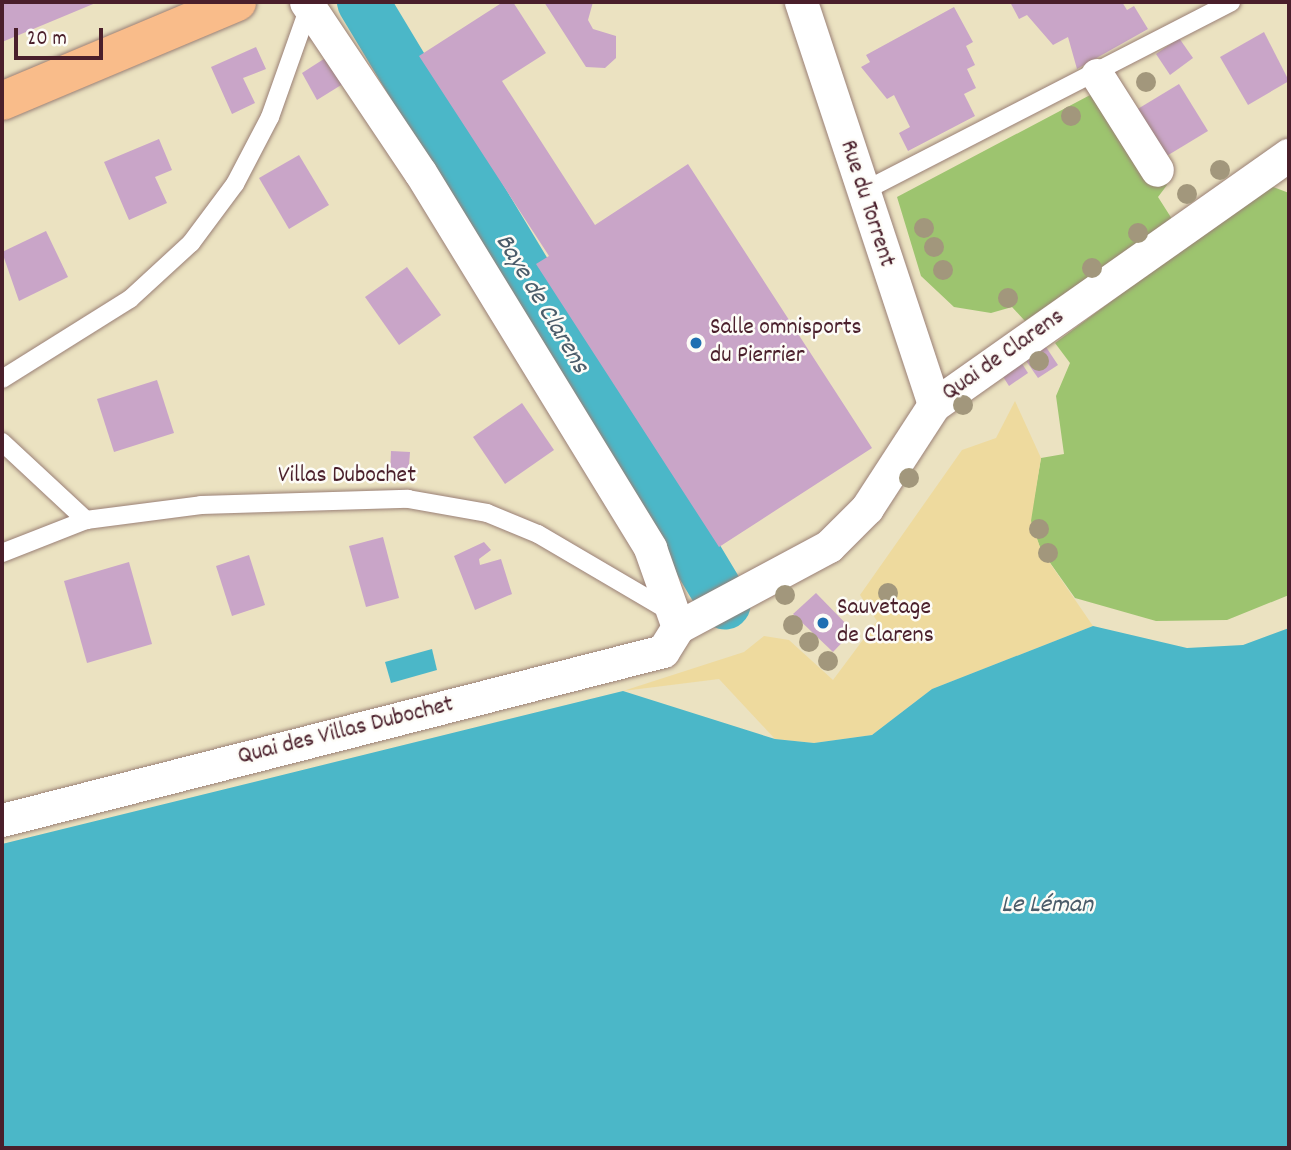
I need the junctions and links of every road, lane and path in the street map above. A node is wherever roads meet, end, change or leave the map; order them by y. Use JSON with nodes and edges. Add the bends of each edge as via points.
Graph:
{"nodes":[{"id":1,"x":237,"y":2,"type":"edge"},
{"id":2,"x":800,"y":2,"type":"edge"},
{"id":3,"x":1231,"y":2,"type":"edge"},
{"id":4,"x":308,"y":4,"type":"edge"},
{"id":5,"x":1097,"y":75,"type":"junction"},
{"id":6,"x":2,"y":101,"type":"edge"},
{"id":7,"x":1289,"y":155,"type":"edge"},
{"id":8,"x":1157,"y":170,"type":"dead end"},
{"id":9,"x":862,"y":192,"type":"junction"},
{"id":10,"x":2,"y":379,"type":"edge"},
{"id":11,"x":934,"y":405,"type":"junction"},
{"id":12,"x":2,"y":442,"type":"edge"},
{"id":13,"x":86,"y":520,"type":"junction"},
{"id":14,"x":2,"y":553,"type":"edge"},
{"id":15,"x":679,"y":621,"type":"junction"},
{"id":16,"x":2,"y":820,"type":"edge"}],
"edges":[{"from":1,"to":6,"type":"main road"},
{"from":2,"to":9,"type":"street","name":"Rue du Torrent"},
{"from":3,"to":5,"type":"lane"},
{"from":4,"to":10,"type":"lane","via":[[271,117],[235,184],[191,243],[130,299]]},
{"from":4,"to":15,"type":"street","via":[[420,172],[650,548]]},
{"from":5,"to":8,"type":"street"},
{"from":5,"to":9,"type":"lane"},
{"from":7,"to":11,"type":"street","name":"Quai de Clarens"},
{"from":9,"to":11,"type":"street","name":"Rue du Torrent"},
{"from":11,"to":15,"type":"street","name":"Quai de Clarens","via":[[867,508],[829,546]]},
{"from":12,"to":13,"type":"lane"},
{"from":13,"to":14,"type":"lane","name":"Villas Dubochet"},
{"from":13,"to":15,"type":"lane","name":"Villas Dubochet","via":[[201,505],[408,499],[487,513],[538,534]]},
{"from":15,"to":16,"type":"street","name":"Quai des Villas Dubochet","via":[[663,651]]}]}
